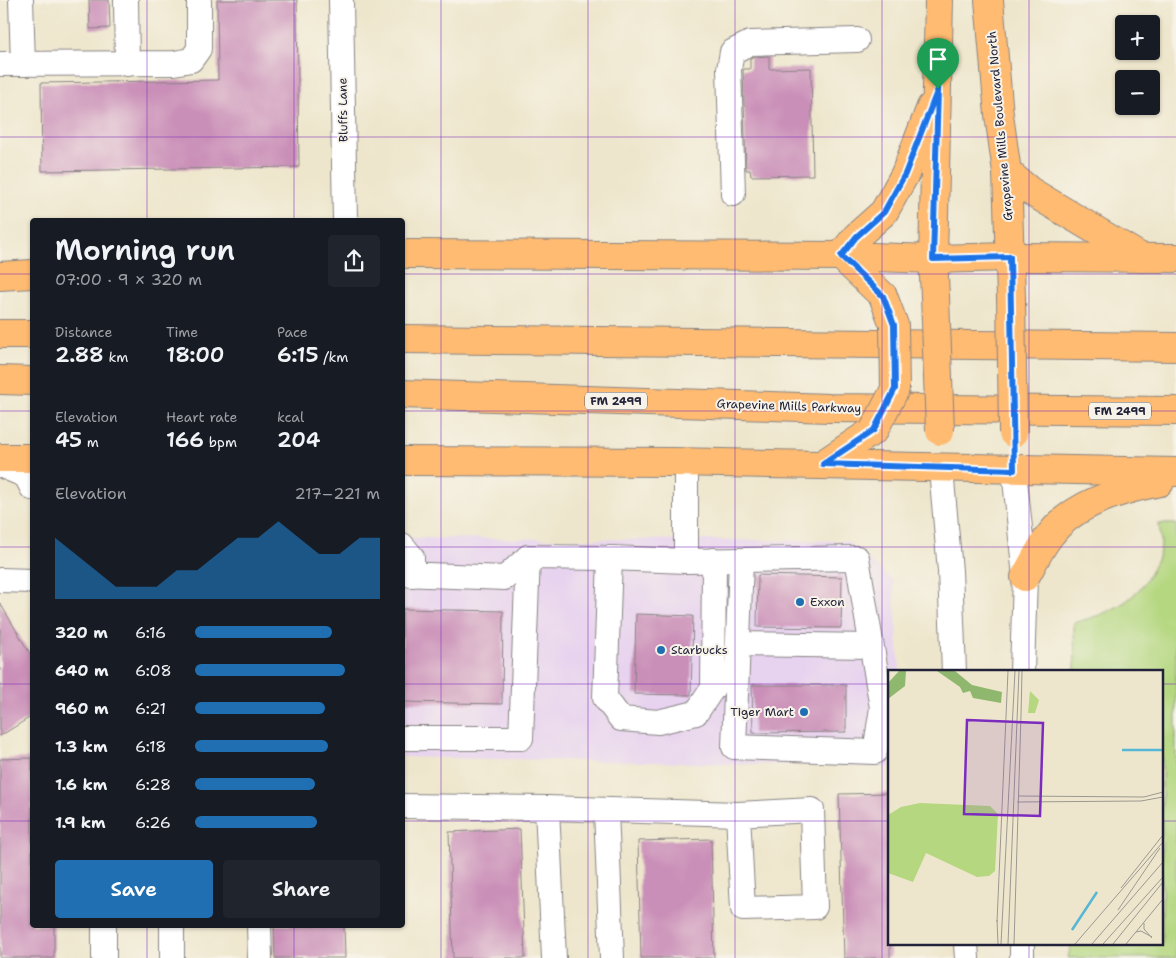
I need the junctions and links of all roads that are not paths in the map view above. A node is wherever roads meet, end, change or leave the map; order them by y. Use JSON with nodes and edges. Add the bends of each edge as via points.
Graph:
{"nodes":[{"id":1,"x":21,"y":0,"type":"edge"},
{"id":2,"x":126,"y":0,"type":"edge"},
{"id":3,"x":199,"y":0,"type":"edge"},
{"id":4,"x":341,"y":0,"type":"edge"},
{"id":5,"x":939,"y":0,"type":"edge"},
{"id":6,"x":989,"y":0,"type":"edge"},
{"id":7,"x":857,"y":40,"type":"dead end"},
{"id":8,"x":0,"y":64,"type":"edge"},
{"id":9,"x":23,"y":64,"type":"junction"},
{"id":10,"x":127,"y":64,"type":"junction"},
{"id":11,"x":938,"y":89,"type":"junction"},
{"id":12,"x":1007,"y":172,"type":"junction"},
{"id":13,"x":733,"y":194,"type":"dead end"},
{"id":14,"x":345,"y":218,"type":"edge"},
{"id":15,"x":405,"y":254,"type":"edge"},
{"id":16,"x":841,"y":256,"type":"junction"},
{"id":17,"x":1010,"y":257,"type":"junction"},
{"id":18,"x":1143,"y":258,"type":"junction"},
{"id":19,"x":1176,"y":258,"type":"edge"},
{"id":20,"x":933,"y":259,"type":"junction"},
{"id":21,"x":30,"y":274,"type":"edge"},
{"id":22,"x":0,"y":276,"type":"edge"},
{"id":23,"x":0,"y":334,"type":"edge"},
{"id":24,"x":30,"y":334,"type":"edge"},
{"id":25,"x":405,"y":339,"type":"edge"},
{"id":26,"x":1176,"y":347,"type":"edge"},
{"id":27,"x":0,"y":380,"type":"edge"},
{"id":28,"x":30,"y":381,"type":"edge"},
{"id":29,"x":405,"y":394,"type":"edge"},
{"id":30,"x":1176,"y":411,"type":"edge"},
{"id":31,"x":0,"y":458,"type":"edge"},
{"id":32,"x":30,"y":458,"type":"edge"},
{"id":33,"x":405,"y":461,"type":"edge"},
{"id":34,"x":686,"y":462,"type":"junction"},
{"id":35,"x":823,"y":464,"type":"junction"},
{"id":36,"x":0,"y":465,"type":"edge"},
{"id":37,"x":941,"y":469,"type":"junction"},
{"id":38,"x":1014,"y":470,"type":"junction"},
{"id":39,"x":1176,"y":472,"type":"edge"},
{"id":40,"x":1176,"y":479,"type":"edge"},
{"id":41,"x":30,"y":484,"type":"edge"},
{"id":42,"x":405,"y":549,"type":"edge"},
{"id":43,"x":528,"y":557,"type":"junction"},
{"id":44,"x":610,"y":558,"type":"junction"},
{"id":45,"x":714,"y":560,"type":"junction"},
{"id":46,"x":741,"y":560,"type":"junction"},
{"id":47,"x":686,"y":561,"type":"junction"},
{"id":48,"x":407,"y":575,"type":"edge"},
{"id":49,"x":1025,"y":577,"type":"junction"},
{"id":50,"x":0,"y":580,"type":"edge"},
{"id":51,"x":30,"y":581,"type":"edge"},
{"id":52,"x":738,"y":644,"type":"junction"},
{"id":53,"x":870,"y":646,"type":"junction"},
{"id":54,"x":954,"y":670,"type":"edge"},
{"id":55,"x":1022,"y":670,"type":"edge"},
{"id":56,"x":886,"y":708,"type":"edge"},
{"id":57,"x":405,"y":738,"type":"edge"},
{"id":58,"x":405,"y":806,"type":"edge"},
{"id":59,"x":547,"y":808,"type":"junction"},
{"id":60,"x":606,"y":810,"type":"junction"},
{"id":61,"x":738,"y":814,"type":"junction"},
{"id":62,"x":104,"y":928,"type":"edge"},
{"id":63,"x":172,"y":928,"type":"edge"},
{"id":64,"x":259,"y":928,"type":"edge"},
{"id":65,"x":104,"y":958,"type":"edge"},
{"id":66,"x":172,"y":958,"type":"edge"},
{"id":67,"x":260,"y":958,"type":"edge"},
{"id":68,"x":554,"y":958,"type":"edge"},
{"id":69,"x":612,"y":958,"type":"edge"}],
"edges":[{"from":1,"to":9,"type":"street"},
{"from":2,"to":10,"type":"street"},
{"from":3,"to":10,"type":"street","via":[[199,49],[191,60],[174,64]]},
{"from":4,"to":14,"type":"street","name":"Bluffs Lane"},
{"from":5,"to":11,"type":"main road"},
{"from":6,"to":12,"type":"main road","name":"Grapevine Mills Boulevard North"},
{"from":7,"to":13,"type":"street","via":[[750,43],[732,52],[728,69]]},
{"from":8,"to":9,"type":"street"},
{"from":9,"to":10,"type":"street"},
{"from":11,"to":16,"type":"main road","via":[[905,174],[884,212],[856,237]]},
{"from":11,"to":20,"type":"main road"},
{"from":12,"to":17,"type":"main road","name":"Grapevine Mills Boulevard North"},
{"from":12,"to":18,"type":"main road","via":[[1030,192]]},
{"from":15,"to":16,"type":"main road"},
{"from":16,"to":20,"type":"main road"},
{"from":16,"to":35,"type":"main road","bridge":true,"via":[[883,296],[894,325],[895,389],[874,430]]},
{"from":17,"to":18,"type":"main road"},
{"from":17,"to":20,"type":"main road"},
{"from":17,"to":38,"type":"main road","name":"Grapevine Mills Boulevard North","bridge":true},
{"from":18,"to":19,"type":"main road"},
{"from":20,"to":37,"type":"main road","bridge":true},
{"from":21,"to":22,"type":"main road"},
{"from":23,"to":24,"type":"main road"},
{"from":25,"to":26,"type":"main road"},
{"from":27,"to":28,"type":"main road"},
{"from":29,"to":30,"type":"main road","name":"Grapevine Mills Parkway","number":"FM 2499","via":[[829,408]]},
{"from":31,"to":32,"type":"main road"},
{"from":33,"to":34,"type":"main road"},
{"from":34,"to":35,"type":"main road"},
{"from":34,"to":47,"type":"street"},
{"from":35,"to":37,"type":"main road"},
{"from":36,"to":41,"type":"street","via":[[26,476]]},
{"from":37,"to":38,"type":"main road"},
{"from":37,"to":54,"type":"street"},
{"from":38,"to":39,"type":"main road"},
{"from":38,"to":49,"type":"street","name":"Grapevine Mills Boulevard North"},
{"from":40,"to":49,"type":"main road","via":[[1131,488],[1079,509],[1051,533]]},
{"from":42,"to":48,"type":"street","via":[[412,557]]},
{"from":43,"to":44,"type":"street"},
{"from":43,"to":48,"type":"street","via":[[505,578]]},
{"from":43,"to":57,"type":"street","via":[[521,738]]},
{"from":44,"to":45,"type":"street","via":[[605,698],[621,719],[658,722],[696,713],[712,688]]},
{"from":44,"to":47,"type":"street"},
{"from":45,"to":46,"type":"street"},
{"from":45,"to":47,"type":"street"},
{"from":46,"to":52,"type":"street"},
{"from":46,"to":53,"type":"street","via":[[857,558]]},
{"from":49,"to":55,"type":"street","name":"Grapevine Mills Boulevard North"},
{"from":50,"to":51,"type":"street"},
{"from":52,"to":53,"type":"street"},
{"from":52,"to":56,"type":"street","via":[[734,747],[875,752]]},
{"from":53,"to":56,"type":"street"},
{"from":58,"to":59,"type":"street"},
{"from":59,"to":60,"type":"street"},
{"from":59,"to":68,"type":"street"},
{"from":60,"to":61,"type":"street"},
{"from":60,"to":69,"type":"street"},
{"from":61,"to":61,"type":"street","via":[[743,909],[815,907],[812,810]]},
{"from":62,"to":65,"type":"street"},
{"from":63,"to":66,"type":"street"},
{"from":64,"to":67,"type":"street"}]}
